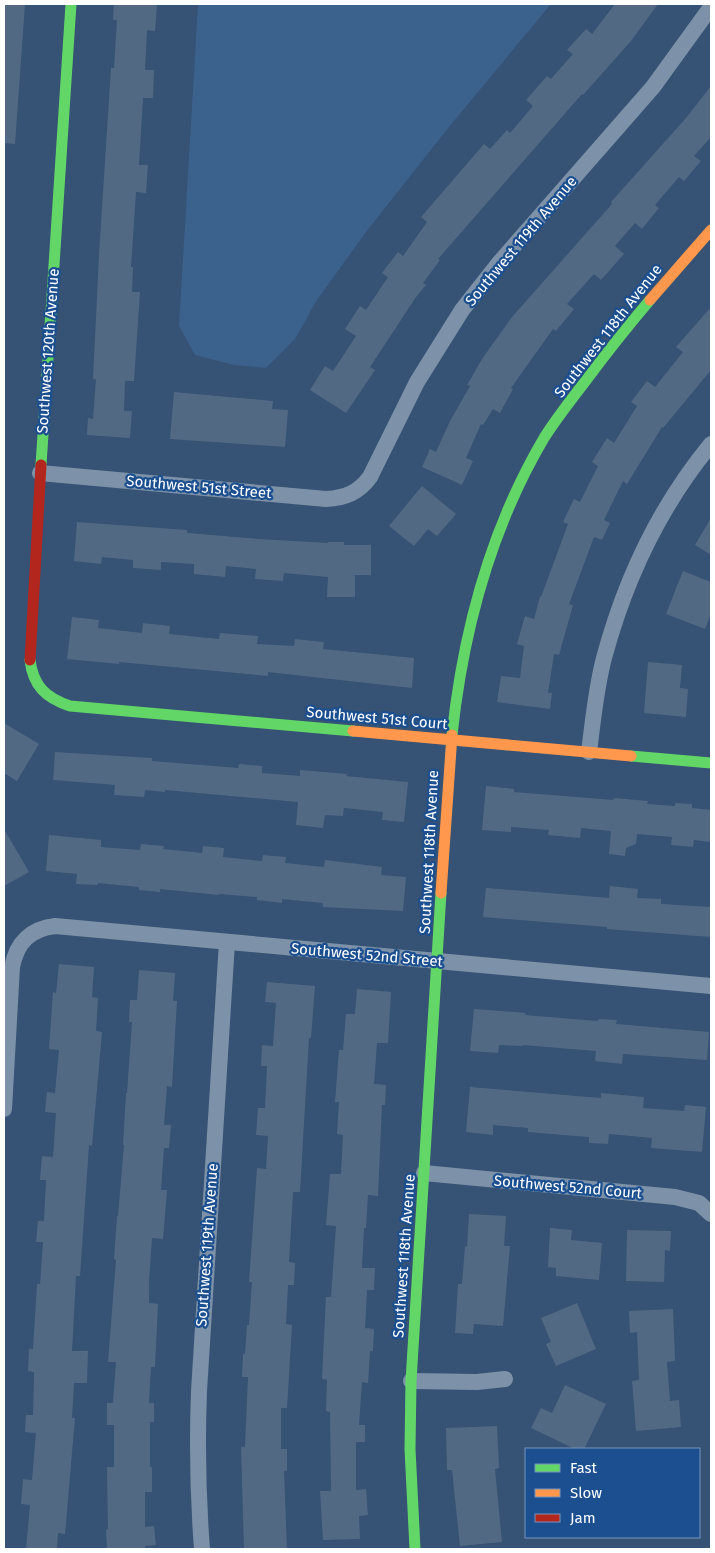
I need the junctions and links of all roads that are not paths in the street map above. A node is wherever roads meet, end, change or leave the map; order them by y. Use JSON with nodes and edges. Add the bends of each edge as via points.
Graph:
{"nodes":[{"id":1,"x":70,"y":4,"type":"edge"},
{"id":2,"x":711,"y":7,"type":"edge"},
{"id":3,"x":711,"y":230,"type":"edge"},
{"id":4,"x":711,"y":444,"type":"edge"},
{"id":5,"x":40,"y":473,"type":"junction"},
{"id":6,"x":356,"y":491,"type":"joint"},
{"id":7,"x":43,"y":694,"type":"joint"},
{"id":8,"x":451,"y":740,"type":"junction"},
{"id":9,"x":589,"y":752,"type":"junction"},
{"id":10,"x":711,"y":763,"type":"edge"},
{"id":11,"x":227,"y":942,"type":"junction"},
{"id":12,"x":437,"y":961,"type":"junction"},
{"id":13,"x":711,"y":986,"type":"edge"},
{"id":14,"x":4,"y":1109,"type":"edge"},
{"id":15,"x":424,"y":1173,"type":"junction"},
{"id":16,"x":710,"y":1212,"type":"edge"},
{"id":17,"x":505,"y":1379,"type":"dead end"},
{"id":18,"x":411,"y":1381,"type":"junction"},
{"id":19,"x":202,"y":1549,"type":"edge"},
{"id":20,"x":415,"y":1549,"type":"edge"}],
"edges":[{"from":1,"to":5,"type":"street","name":"Southwest 120th Avenue"},
{"from":2,"to":6,"type":"street","name":"Southwest 119th Avenue","via":[[653,87],[498,263],[462,310],[417,382],[370,477]]},
{"from":3,"to":8,"type":"street","name":"Southwest 118th Avenue","via":[[606,353],[541,444],[518,488],[496,539],[467,633]]},
{"from":4,"to":9,"type":"street","via":[[673,495],[643,551],[617,616],[604,659]]},
{"from":5,"to":6,"type":"street","name":"Southwest 51st Street","via":[[326,499],[347,496]]},
{"from":5,"to":7,"type":"street","name":"Southwest 120th Avenue","via":[[29,652],[31,674]]},
{"from":7,"to":8,"type":"street","name":"Southwest 51st Court","via":[[70,706]]},
{"from":8,"to":9,"type":"street","name":"Southwest 51st Court"},
{"from":8,"to":12,"type":"street","name":"Southwest 118th Avenue"},
{"from":9,"to":10,"type":"street","name":"Southwest 51st Court"},
{"from":11,"to":12,"type":"street","name":"Southwest 52nd Street"},
{"from":11,"to":14,"type":"street","name":"Southwest 52nd Street","via":[[55,926],[42,928],[27,938],[14,955],[12,967]]},
{"from":11,"to":19,"type":"street","name":"Southwest 119th Avenue","via":[[199,1391],[198,1486]]},
{"from":12,"to":13,"type":"street","name":"Southwest 52nd Street"},
{"from":12,"to":15,"type":"street","name":"Southwest 118th Avenue"},
{"from":15,"to":16,"type":"street","name":"Southwest 52nd Court","via":[[675,1196],[699,1204]]},
{"from":15,"to":18,"type":"street","name":"Southwest 118th Avenue"},
{"from":17,"to":18,"type":"street"},
{"from":18,"to":20,"type":"street","name":"Southwest 118th Avenue","via":[[410,1449]]}]}
